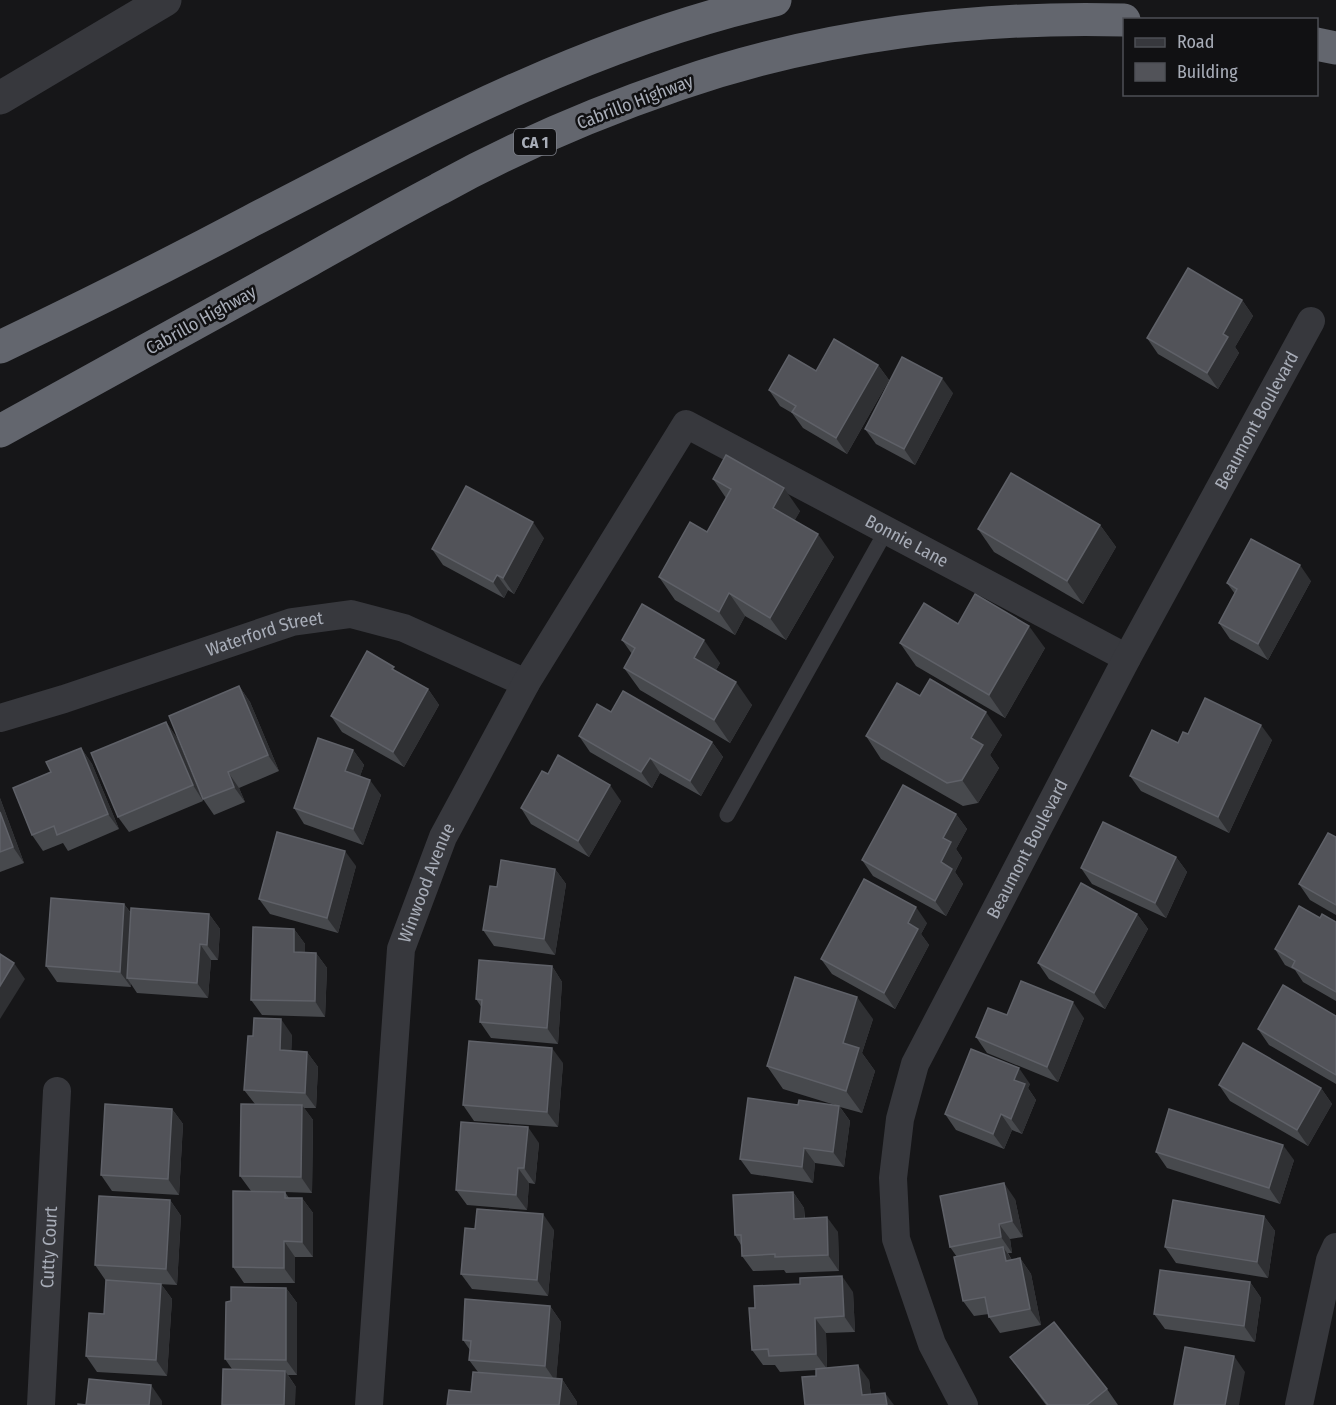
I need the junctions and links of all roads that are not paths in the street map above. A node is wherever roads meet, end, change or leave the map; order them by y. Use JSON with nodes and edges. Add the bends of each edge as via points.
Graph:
{"nodes":[{"id":1,"x":165,"y":0,"type":"edge"},
{"id":2,"x":775,"y":0,"type":"edge"},
{"id":3,"x":1123,"y":20,"type":"edge"},
{"id":4,"x":1318,"y":44,"type":"edge"},
{"id":5,"x":1336,"y":48,"type":"edge"},
{"id":6,"x":0,"y":98,"type":"edge"},
{"id":7,"x":1311,"y":321,"type":"dead end"},
{"id":8,"x":35,"y":330,"type":"junction"},
{"id":9,"x":0,"y":341,"type":"edge"},
{"id":10,"x":0,"y":347,"type":"edge"},
{"id":11,"x":686,"y":424,"type":"joint"},
{"id":12,"x":0,"y":431,"type":"edge"},
{"id":13,"x":886,"y":531,"type":"junction"},
{"id":14,"x":1127,"y":658,"type":"junction"},
{"id":15,"x":526,"y":682,"type":"junction"},
{"id":16,"x":0,"y":718,"type":"edge"},
{"id":17,"x":727,"y":815,"type":"dead end"},
{"id":18,"x":57,"y":1091,"type":"dead end"},
{"id":19,"x":1336,"y":1247,"type":"edge"},
{"id":20,"x":41,"y":1405,"type":"edge"},
{"id":21,"x":369,"y":1405,"type":"edge"},
{"id":22,"x":964,"y":1405,"type":"edge"},
{"id":23,"x":1299,"y":1405,"type":"edge"}],
"edges":[{"from":1,"to":6,"type":"street"},
{"from":2,"to":8,"type":"highway","via":[[664,31],[507,93]]},
{"from":3,"to":12,"type":"highway","name":"Cabrillo Highway","number":"CA 1","via":[[986,23],[904,31],[754,62],[681,83],[580,122],[441,187]]},
{"from":4,"to":5,"type":"highway"},
{"from":7,"to":14,"type":"street","name":"Beaumont Boulevard"},
{"from":8,"to":9,"type":"highway"},
{"from":8,"to":10,"type":"highway"},
{"from":11,"to":13,"type":"street","name":"Bonnie Lane"},
{"from":11,"to":15,"type":"street","name":"Winwood Avenue"},
{"from":13,"to":14,"type":"street","name":"Bonnie Lane"},
{"from":13,"to":17,"type":"lane"},
{"from":14,"to":22,"type":"street","name":"Beaumont Boulevard","via":[[915,1064],[900,1119],[893,1178],[896,1239],[932,1344]]},
{"from":15,"to":16,"type":"street","name":"Waterford Street","via":[[404,628],[351,614],[292,622]]},
{"from":15,"to":21,"type":"street","name":"Winwood Avenue","via":[[443,837],[401,949]]},
{"from":18,"to":20,"type":"street","name":"Cutty Court"},
{"from":19,"to":23,"type":"street"}]}
